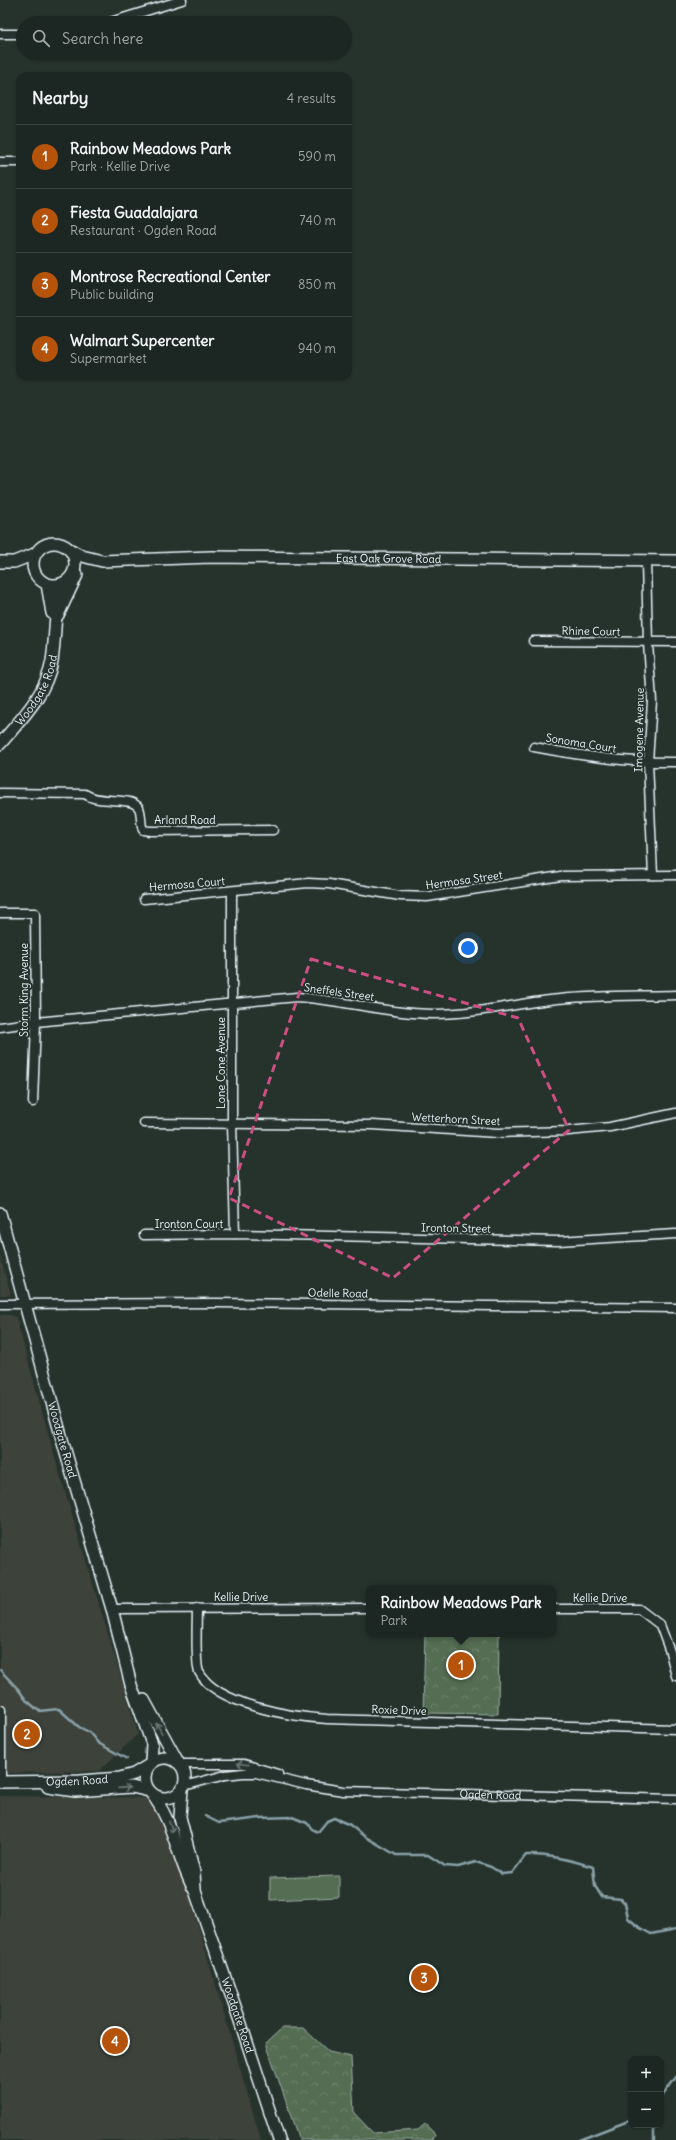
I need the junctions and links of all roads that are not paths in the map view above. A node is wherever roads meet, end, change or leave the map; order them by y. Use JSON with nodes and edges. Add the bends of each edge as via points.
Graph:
{"nodes":[{"id":1,"x":182,"y":0,"type":"edge"},
{"id":2,"x":130,"y":16,"type":"edge"},
{"id":3,"x":0,"y":34,"type":"edge"},
{"id":4,"x":16,"y":34,"type":"edge"},
{"id":5,"x":0,"y":162,"type":"edge"},
{"id":6,"x":16,"y":162,"type":"edge"},
{"id":7,"x":69,"y":549,"type":"junction"},
{"id":8,"x":35,"y":554,"type":"junction"},
{"id":9,"x":102,"y":561,"type":"junction"},
{"id":10,"x":646,"y":561,"type":"junction"},
{"id":11,"x":676,"y":561,"type":"edge"},
{"id":12,"x":0,"y":562,"type":"edge"},
{"id":13,"x":14,"y":562,"type":"junction"},
{"id":14,"x":79,"y":569,"type":"junction"},
{"id":15,"x":35,"y":572,"type":"junction"},
{"id":16,"x":47,"y":584,"type":"junction"},
{"id":17,"x":61,"y":584,"type":"junction"},
{"id":18,"x":56,"y":617,"type":"junction"},
{"id":19,"x":54,"y":629,"type":"junction"},
{"id":20,"x":533,"y":641,"type":"dead end"},
{"id":21,"x":676,"y":642,"type":"edge"},
{"id":22,"x":648,"y":643,"type":"junction"},
{"id":23,"x":0,"y":744,"type":"edge"},
{"id":24,"x":534,"y":747,"type":"dead end"},
{"id":25,"x":648,"y":762,"type":"junction"},
{"id":26,"x":676,"y":762,"type":"edge"},
{"id":27,"x":0,"y":793,"type":"edge"},
{"id":28,"x":273,"y":830,"type":"dead end"},
{"id":29,"x":653,"y":875,"type":"junction"},
{"id":30,"x":676,"y":875,"type":"edge"},
{"id":31,"x":232,"y":891,"type":"junction"},
{"id":32,"x":144,"y":899,"type":"dead end"},
{"id":33,"x":0,"y":912,"type":"edge"},
{"id":34,"x":676,"y":995,"type":"edge"},
{"id":35,"x":232,"y":1004,"type":"junction"},
{"id":36,"x":36,"y":1022,"type":"junction"},
{"id":37,"x":0,"y":1027,"type":"edge"},
{"id":38,"x":33,"y":1102,"type":"dead end"},
{"id":39,"x":676,"y":1113,"type":"edge"},
{"id":40,"x":144,"y":1123,"type":"dead end"},
{"id":41,"x":232,"y":1124,"type":"junction"},
{"id":42,"x":0,"y":1213,"type":"edge"},
{"id":43,"x":235,"y":1234,"type":"junction"},
{"id":44,"x":676,"y":1234,"type":"edge"},
{"id":45,"x":144,"y":1235,"type":"dead end"},
{"id":46,"x":0,"y":1304,"type":"edge"},
{"id":47,"x":24,"y":1304,"type":"junction"},
{"id":48,"x":676,"y":1308,"type":"edge"},
{"id":49,"x":197,"y":1608,"type":"junction"},
{"id":50,"x":366,"y":1608,"type":"edge"},
{"id":51,"x":112,"y":1609,"type":"junction"},
{"id":52,"x":556,"y":1609,"type":"edge"},
{"id":53,"x":126,"y":1666,"type":"junction"},
{"id":54,"x":676,"y":1676,"type":"edge"},
{"id":55,"x":1,"y":1710,"type":"dead end"},
{"id":56,"x":676,"y":1729,"type":"edge"},
{"id":57,"x":179,"y":1763,"type":"junction"},
{"id":58,"x":150,"y":1764,"type":"junction"},
{"id":59,"x":1,"y":1782,"type":"edge"},
{"id":60,"x":306,"y":1785,"type":"junction"},
{"id":61,"x":183,"y":1787,"type":"junction"},
{"id":62,"x":150,"y":1792,"type":"junction"},
{"id":63,"x":676,"y":1799,"type":"edge"},
{"id":64,"x":195,"y":1892,"type":"junction"},
{"id":65,"x":278,"y":2140,"type":"edge"}],
"edges":[{"from":1,"to":2,"type":"street"},
{"from":3,"to":4,"type":"street"},
{"from":5,"to":6,"type":"street"},
{"from":7,"to":8,"type":"street","via":[[58,544],[47,545]]},
{"from":7,"to":9,"type":"street","name":"East Oak Grove Road","via":[[82,556]]},
{"from":7,"to":14,"type":"street"},
{"from":8,"to":13,"type":"street"},
{"from":8,"to":15,"type":"street"},
{"from":9,"to":10,"type":"street","name":"East Oak Grove Road","via":[[292,557]]},
{"from":9,"to":14,"type":"street","name":"East Oak Grove Road"},
{"from":10,"to":11,"type":"street","name":"East Oak Grove Road"},
{"from":10,"to":22,"type":"street","name":"Imogene Avenue"},
{"from":12,"to":13,"type":"street"},
{"from":13,"to":15,"type":"street"},
{"from":14,"to":17,"type":"street","via":[[69,580]]},
{"from":14,"to":18,"type":"street","name":"Woodgate Road"},
{"from":15,"to":16,"type":"street"},
{"from":16,"to":17,"type":"street"},
{"from":16,"to":19,"type":"street","name":"Woodgate Road"},
{"from":17,"to":18,"type":"street","name":"Woodgate Road"},
{"from":18,"to":19,"type":"street","name":"Woodgate Road"},
{"from":19,"to":23,"type":"street","name":"Woodgate Road","via":[[52,661],[46,683],[30,708]]},
{"from":20,"to":22,"type":"street","name":"Rhine Court"},
{"from":21,"to":22,"type":"street","name":"Rhine Court"},
{"from":22,"to":25,"type":"street","name":"Imogene Avenue","via":[[652,701]]},
{"from":24,"to":25,"type":"street","name":"Sonoma Court","via":[[596,758]]},
{"from":25,"to":26,"type":"street","name":"Sonoma Court"},
{"from":25,"to":29,"type":"street","name":"Imogene Avenue"},
{"from":27,"to":28,"type":"street","name":"Arland Road","via":[[85,794],[91,799],[128,801],[140,810],[143,830],[150,831]]},
{"from":29,"to":30,"type":"street","name":"Hermosa Street"},
{"from":29,"to":31,"type":"street","name":"Hermosa Street","via":[[561,876],[428,897],[400,896],[308,883]]},
{"from":31,"to":32,"type":"street","name":"Hermosa Court"},
{"from":31,"to":35,"type":"street","name":"Lone Cone Avenue"},
{"from":33,"to":36,"type":"street","name":"Storm King Avenue","via":[[35,913]]},
{"from":34,"to":35,"type":"street","name":"Sneffels Street","via":[[575,997],[466,1013],[435,1014],[403,1012],[328,999],[297,998]]},
{"from":35,"to":36,"type":"street","name":"Sneffels Street"},
{"from":35,"to":41,"type":"street","name":"Lone Cone Avenue"},
{"from":36,"to":37,"type":"street","name":"Sneffels Street"},
{"from":36,"to":38,"type":"street","name":"Storm King Avenue"},
{"from":39,"to":41,"type":"street","name":"Wetterhorn Street","via":[[610,1127],[497,1133],[373,1125]]},
{"from":40,"to":41,"type":"street","name":"Wetterhorn Street"},
{"from":41,"to":43,"type":"street","name":"Lone Cone Avenue"},
{"from":42,"to":47,"type":"street","name":"Woodgate Road"},
{"from":43,"to":44,"type":"street","name":"Ironton Street","via":[[558,1241]]},
{"from":43,"to":45,"type":"street","name":"Ironton Court"},
{"from":46,"to":47,"type":"street","name":"Odelle Road"},
{"from":47,"to":48,"type":"street","name":"Odelle Road","via":[[216,1303]]},
{"from":47,"to":51,"type":"street","name":"Woodgate Road"},
{"from":49,"to":50,"type":"street","name":"Kellie Drive"},
{"from":49,"to":51,"type":"street","name":"Kellie Drive"},
{"from":49,"to":56,"type":"street","name":"Roxie Drive","via":[[199,1671],[210,1687],[263,1710],[327,1720]]},
{"from":51,"to":53,"type":"street","name":"Woodgate Road"},
{"from":52,"to":54,"type":"street","name":"Kellie Drive","via":[[639,1609],[660,1625]]},
{"from":57,"to":53,"type":"street","name":"Woodgate Road","one_way":true},
{"from":53,"to":58,"type":"street","name":"Woodgate Road","via":[[152,1744]]},
{"from":55,"to":59,"type":"street"},
{"from":57,"to":58,"type":"street","via":[[162,1757]]},
{"from":60,"to":57,"type":"street","name":"Ogden Road","one_way":true,"via":[[244,1764]]},
{"from":57,"to":61,"type":"street","via":[[185,1775]]},
{"from":58,"to":59,"type":"street","name":"Ogden Road","via":[[134,1774],[120,1778]]},
{"from":58,"to":62,"type":"street","via":[[145,1775],[146,1786]]},
{"from":59,"to":62,"type":"street","name":"Ogden Road","one_way":true,"via":[[75,1791],[132,1787]]},
{"from":60,"to":61,"type":"street","name":"Ogden Road","via":[[256,1773],[243,1773],[225,1775]]},
{"from":60,"to":63,"type":"street","name":"Ogden Road","via":[[343,1791]]},
{"from":61,"to":62,"type":"street","via":[[171,1797],[158,1797]]},
{"from":61,"to":64,"type":"street","name":"Woodgate Road","via":[[180,1817],[194,1872]]},
{"from":62,"to":64,"type":"street","name":"Woodgate Road","one_way":true,"via":[[170,1825],[186,1875]]},
{"from":64,"to":65,"type":"street","name":"Woodgate Road"}]}
